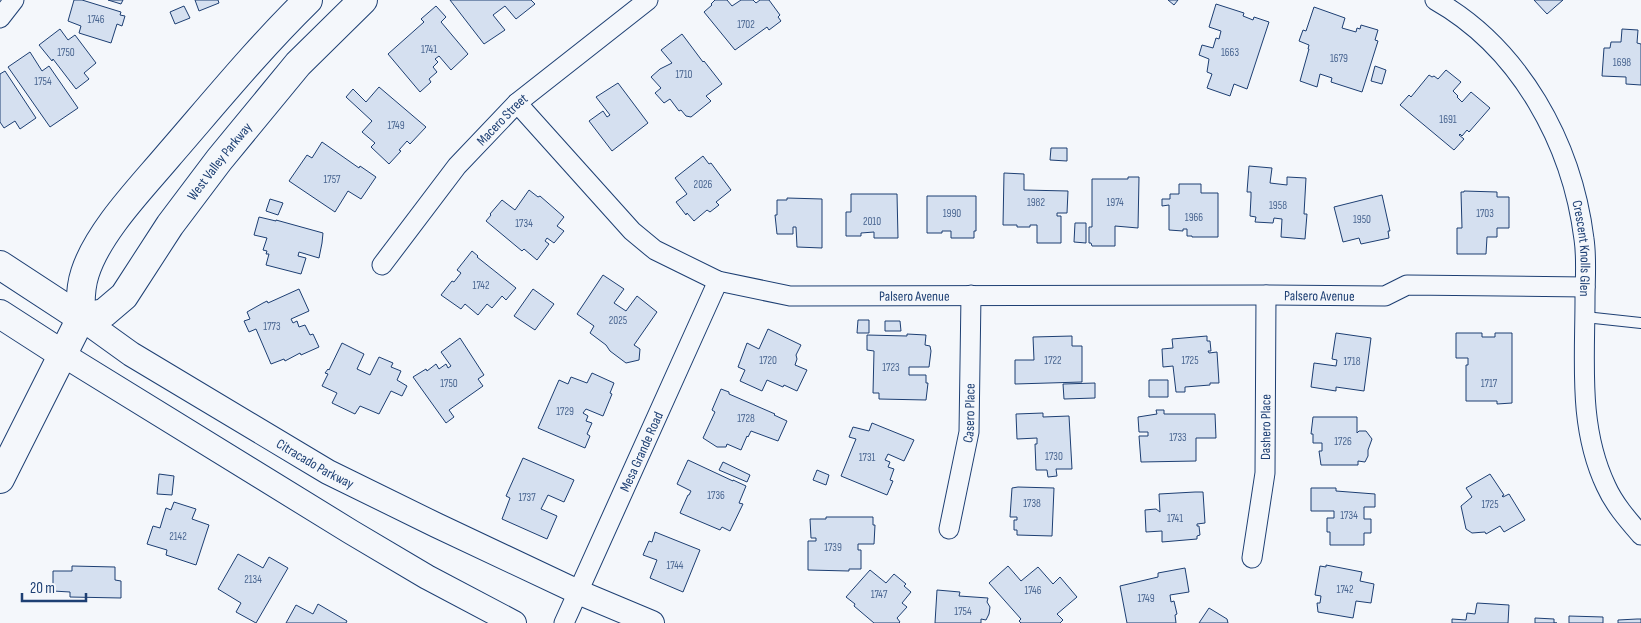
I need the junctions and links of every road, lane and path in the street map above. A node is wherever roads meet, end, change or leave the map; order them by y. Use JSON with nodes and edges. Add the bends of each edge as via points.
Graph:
{"nodes":[{"id":1,"x":14,"y":0,"type":"edge"},
{"id":2,"x":308,"y":0,"type":"edge"},
{"id":3,"x":363,"y":0,"type":"edge"},
{"id":4,"x":648,"y":0,"type":"edge"},
{"id":5,"x":1435,"y":0,"type":"edge"},
{"id":6,"x":0,"y":18,"type":"edge"},
{"id":7,"x":517,"y":103,"type":"junction"},
{"id":8,"x":0,"y":265,"type":"edge"},
{"id":9,"x":382,"y":265,"type":"dead end"},
{"id":10,"x":718,"y":281,"type":"junction"},
{"id":11,"x":1585,"y":287,"type":"junction"},
{"id":12,"x":1266,"y":295,"type":"junction"},
{"id":13,"x":971,"y":296,"type":"junction"},
{"id":14,"x":0,"y":314,"type":"edge"},
{"id":15,"x":1585,"y":317,"type":"junction"},
{"id":16,"x":81,"y":318,"type":"junction"},
{"id":17,"x":1641,"y":322,"type":"edge"},
{"id":18,"x":62,"y":354,"type":"junction"},
{"id":19,"x":0,"y":479,"type":"edge"},
{"id":20,"x":949,"y":529,"type":"dead end"},
{"id":21,"x":1641,"y":535,"type":"edge"},
{"id":22,"x":1252,"y":558,"type":"dead end"},
{"id":23,"x":578,"y":592,"type":"junction"},
{"id":24,"x":514,"y":623,"type":"edge"},
{"id":25,"x":564,"y":623,"type":"edge"},
{"id":26,"x":652,"y":623,"type":"edge"}],
"edges":[{"from":1,"to":6,"type":"street"},
{"from":2,"to":16,"type":"main road","via":[[222,92],[117,217],[97,246],[85,272],[80,294]]},
{"from":3,"to":16,"type":"main road","name":"West Valley Parkway","via":[[298,64],[219,160],[170,225],[124,296],[104,313]]},
{"from":4,"to":7,"type":"street","name":"Macero Street"},
{"from":5,"to":11,"type":"street","name":"Crescent Knolls Glen","via":[[1481,34],[1508,61],[1535,96],[1555,137],[1578,206],[1584,239]]},
{"from":7,"to":9,"type":"street","name":"Macero Street","via":[[457,166]]},
{"from":7,"to":10,"type":"street","name":"Palsero Avenue","via":[[632,231],[655,250]]},
{"from":8,"to":16,"type":"main road","name":"Citracado Parkway"},
{"from":10,"to":13,"type":"street","name":"Palsero Avenue","via":[[790,296]]},
{"from":10,"to":23,"type":"street","name":"Mesa Grande Road"},
{"from":11,"to":12,"type":"street","name":"Palsero Avenue","via":[[1408,285],[1385,296]]},
{"from":11,"to":15,"type":"street","name":"Crescent Knolls Glen"},
{"from":12,"to":13,"type":"street","name":"Palsero Avenue"},
{"from":12,"to":22,"type":"street","name":"Dashero Place","via":[[1265,473]]},
{"from":13,"to":20,"type":"street","name":"Casero Place","via":[[969,432]]},
{"from":14,"to":18,"type":"main road"},
{"from":15,"to":17,"type":"lane"},
{"from":15,"to":21,"type":"street","name":"Crescent Knolls Glen","via":[[1586,423],[1592,453],[1606,487]]},
{"from":16,"to":18,"type":"main road"},
{"from":16,"to":23,"type":"street","name":"Citracado Parkway","via":[[131,354],[328,472]]},
{"from":18,"to":19,"type":"main road"},
{"from":18,"to":24,"type":"street","via":[[351,532]]},
{"from":23,"to":25,"type":"street","name":"Mesa Grande Road"},
{"from":23,"to":26,"type":"street","name":"Citracado Parkway"}]}
